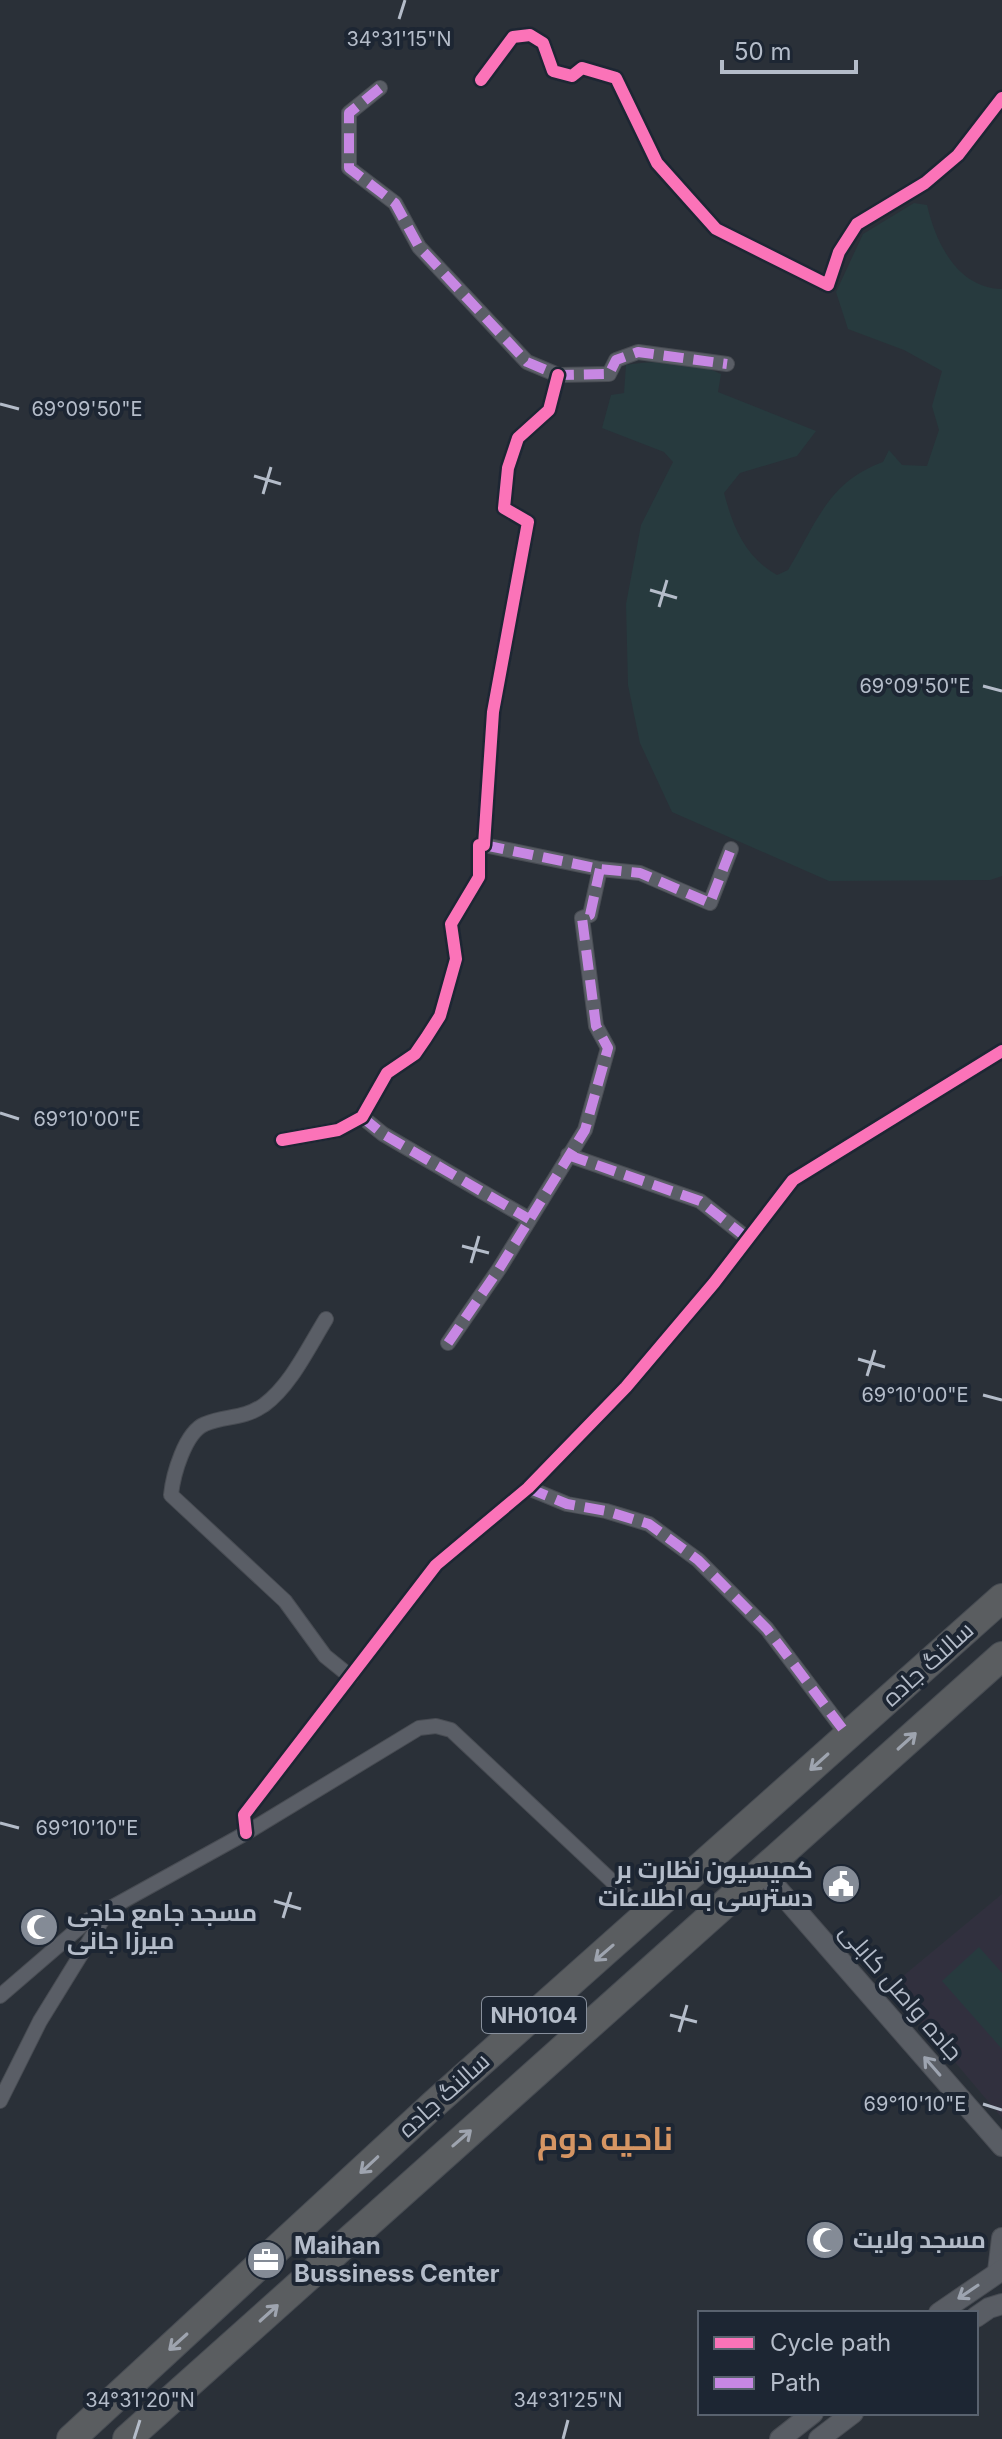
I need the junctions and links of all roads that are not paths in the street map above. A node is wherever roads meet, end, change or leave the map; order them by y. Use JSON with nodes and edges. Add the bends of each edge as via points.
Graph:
{"nodes":[{"id":1,"x":481,"y":80,"type":"dead end"},
{"id":2,"x":380,"y":88,"type":"dead end"},
{"id":3,"x":1002,"y":98,"type":"edge"},
{"id":4,"x":727,"y":364,"type":"dead end"},
{"id":5,"x":558,"y":375,"type":"junction"},
{"id":6,"x":484,"y":845,"type":"junction"},
{"id":7,"x":731,"y":849,"type":"dead end"},
{"id":8,"x":600,"y":869,"type":"junction"},
{"id":9,"x":1002,"y":1051,"type":"edge"},
{"id":10,"x":362,"y":1117,"type":"junction"},
{"id":11,"x":282,"y":1140,"type":"dead end"},
{"id":12,"x":568,"y":1155,"type":"junction"},
{"id":13,"x":529,"y":1219,"type":"junction"},
{"id":14,"x":747,"y":1238,"type":"junction"},
{"id":15,"x":326,"y":1319,"type":"dead end"},
{"id":16,"x":448,"y":1343,"type":"dead end"},
{"id":17,"x":528,"y":1488,"type":"junction"},
{"id":18,"x":1002,"y":1598,"type":"edge"},
{"id":19,"x":1002,"y":1656,"type":"edge"},
{"id":20,"x":351,"y":1677,"type":"junction"},
{"id":21,"x":848,"y":1736,"type":"junction"},
{"id":22,"x":246,"y":1833,"type":"junction"},
{"id":23,"x":762,"y":1871,"type":"junction"},
{"id":24,"x":109,"y":1909,"type":"junction"},
{"id":25,"x":648,"y":1915,"type":"junction"},
{"id":26,"x":0,"y":1996,"type":"edge"},
{"id":27,"x":0,"y":2101,"type":"edge"},
{"id":28,"x":1002,"y":2146,"type":"edge"},
{"id":29,"x":1002,"y":2238,"type":"edge"},
{"id":30,"x":1000,"y":2270,"type":"edge"},
{"id":31,"x":1002,"y":2304,"type":"edge"},
{"id":32,"x":942,"y":2311,"type":"edge"},
{"id":33,"x":978,"y":2316,"type":"edge"},
{"id":34,"x":810,"y":2415,"type":"edge"},
{"id":35,"x":850,"y":2415,"type":"edge"},
{"id":36,"x":71,"y":2439,"type":"edge"},
{"id":37,"x":127,"y":2439,"type":"edge"},
{"id":38,"x":780,"y":2439,"type":"edge"},
{"id":39,"x":819,"y":2439,"type":"edge"}],
"edges":[{"from":1,"to":3,"type":"street","via":[[513,37],[530,35],[543,43],[553,71],[572,76],[582,68],[616,78],[657,163],[716,229],[828,285],[839,252],[857,224],[925,183],[958,155]]},
{"from":2,"to":5,"type":"street","via":[[349,113],[349,168],[395,203],[419,247],[527,362]]},
{"from":4,"to":5,"type":"street","via":[[638,352],[616,360],[609,374]]},
{"from":5,"to":6,"type":"street","via":[[549,410],[518,438],[508,468],[504,508],[528,522],[493,712]]},
{"from":6,"to":8,"type":"street"},
{"from":6,"to":10,"type":"street","via":[[479,845],[479,877],[451,924],[456,959],[440,1016],[415,1054],[387,1073]]},
{"from":7,"to":8,"type":"street","via":[[710,903],[640,873]]},
{"from":8,"to":12,"type":"street","via":[[590,915],[582,918],[596,1026],[608,1048],[589,1119]]},
{"from":9,"to":14,"type":"street","via":[[793,1180]]},
{"from":10,"to":11,"type":"street","via":[[338,1130]]},
{"from":10,"to":13,"type":"street"},
{"from":12,"to":13,"type":"street"},
{"from":12,"to":14,"type":"street","via":[[700,1201]]},
{"from":13,"to":16,"type":"street"},
{"from":14,"to":17,"type":"street","via":[[626,1387]]},
{"from":15,"to":20,"type":"street","via":[[291,1375],[266,1403],[243,1417],[196,1430],[171,1495],[285,1601],[325,1656]]},
{"from":17,"to":20,"type":"street","via":[[436,1565]]},
{"from":17,"to":21,"type":"street","via":[[567,1504],[649,1524],[698,1560],[767,1629]]},
{"from":18,"to":21,"type":"highway","name":"سالنگ جاده","number":"NH0104"},
{"from":23,"to":19,"type":"highway","name":"سالنگ جاده","number":"NH0104","one_way":true},
{"from":20,"to":22,"type":"street","via":[[244,1815]]},
{"from":21,"to":25,"type":"highway","name":"سالنگ جاده","number":"NH0104","one_way":true},
{"from":22,"to":24,"type":"street"},
{"from":22,"to":25,"type":"street","via":[[419,1728],[436,1726],[451,1730]]},
{"from":28,"to":23,"type":"street","name":"جاده واصل کابلی","one_way":true},
{"from":37,"to":23,"type":"highway","name":"سالنگ جاده","number":"NH0104","one_way":true},
{"from":24,"to":26,"type":"street","via":[[54,1946]]},
{"from":24,"to":27,"type":"street","via":[[40,2021]]},
{"from":25,"to":36,"type":"highway","name":"سالنگ جاده","number":"NH0104","one_way":true},
{"from":29,"to":30,"type":"street"},
{"from":30,"to":32,"type":"street","one_way":true},
{"from":31,"to":33,"type":"street"},
{"from":34,"to":38,"type":"street"},
{"from":35,"to":39,"type":"street"}]}
